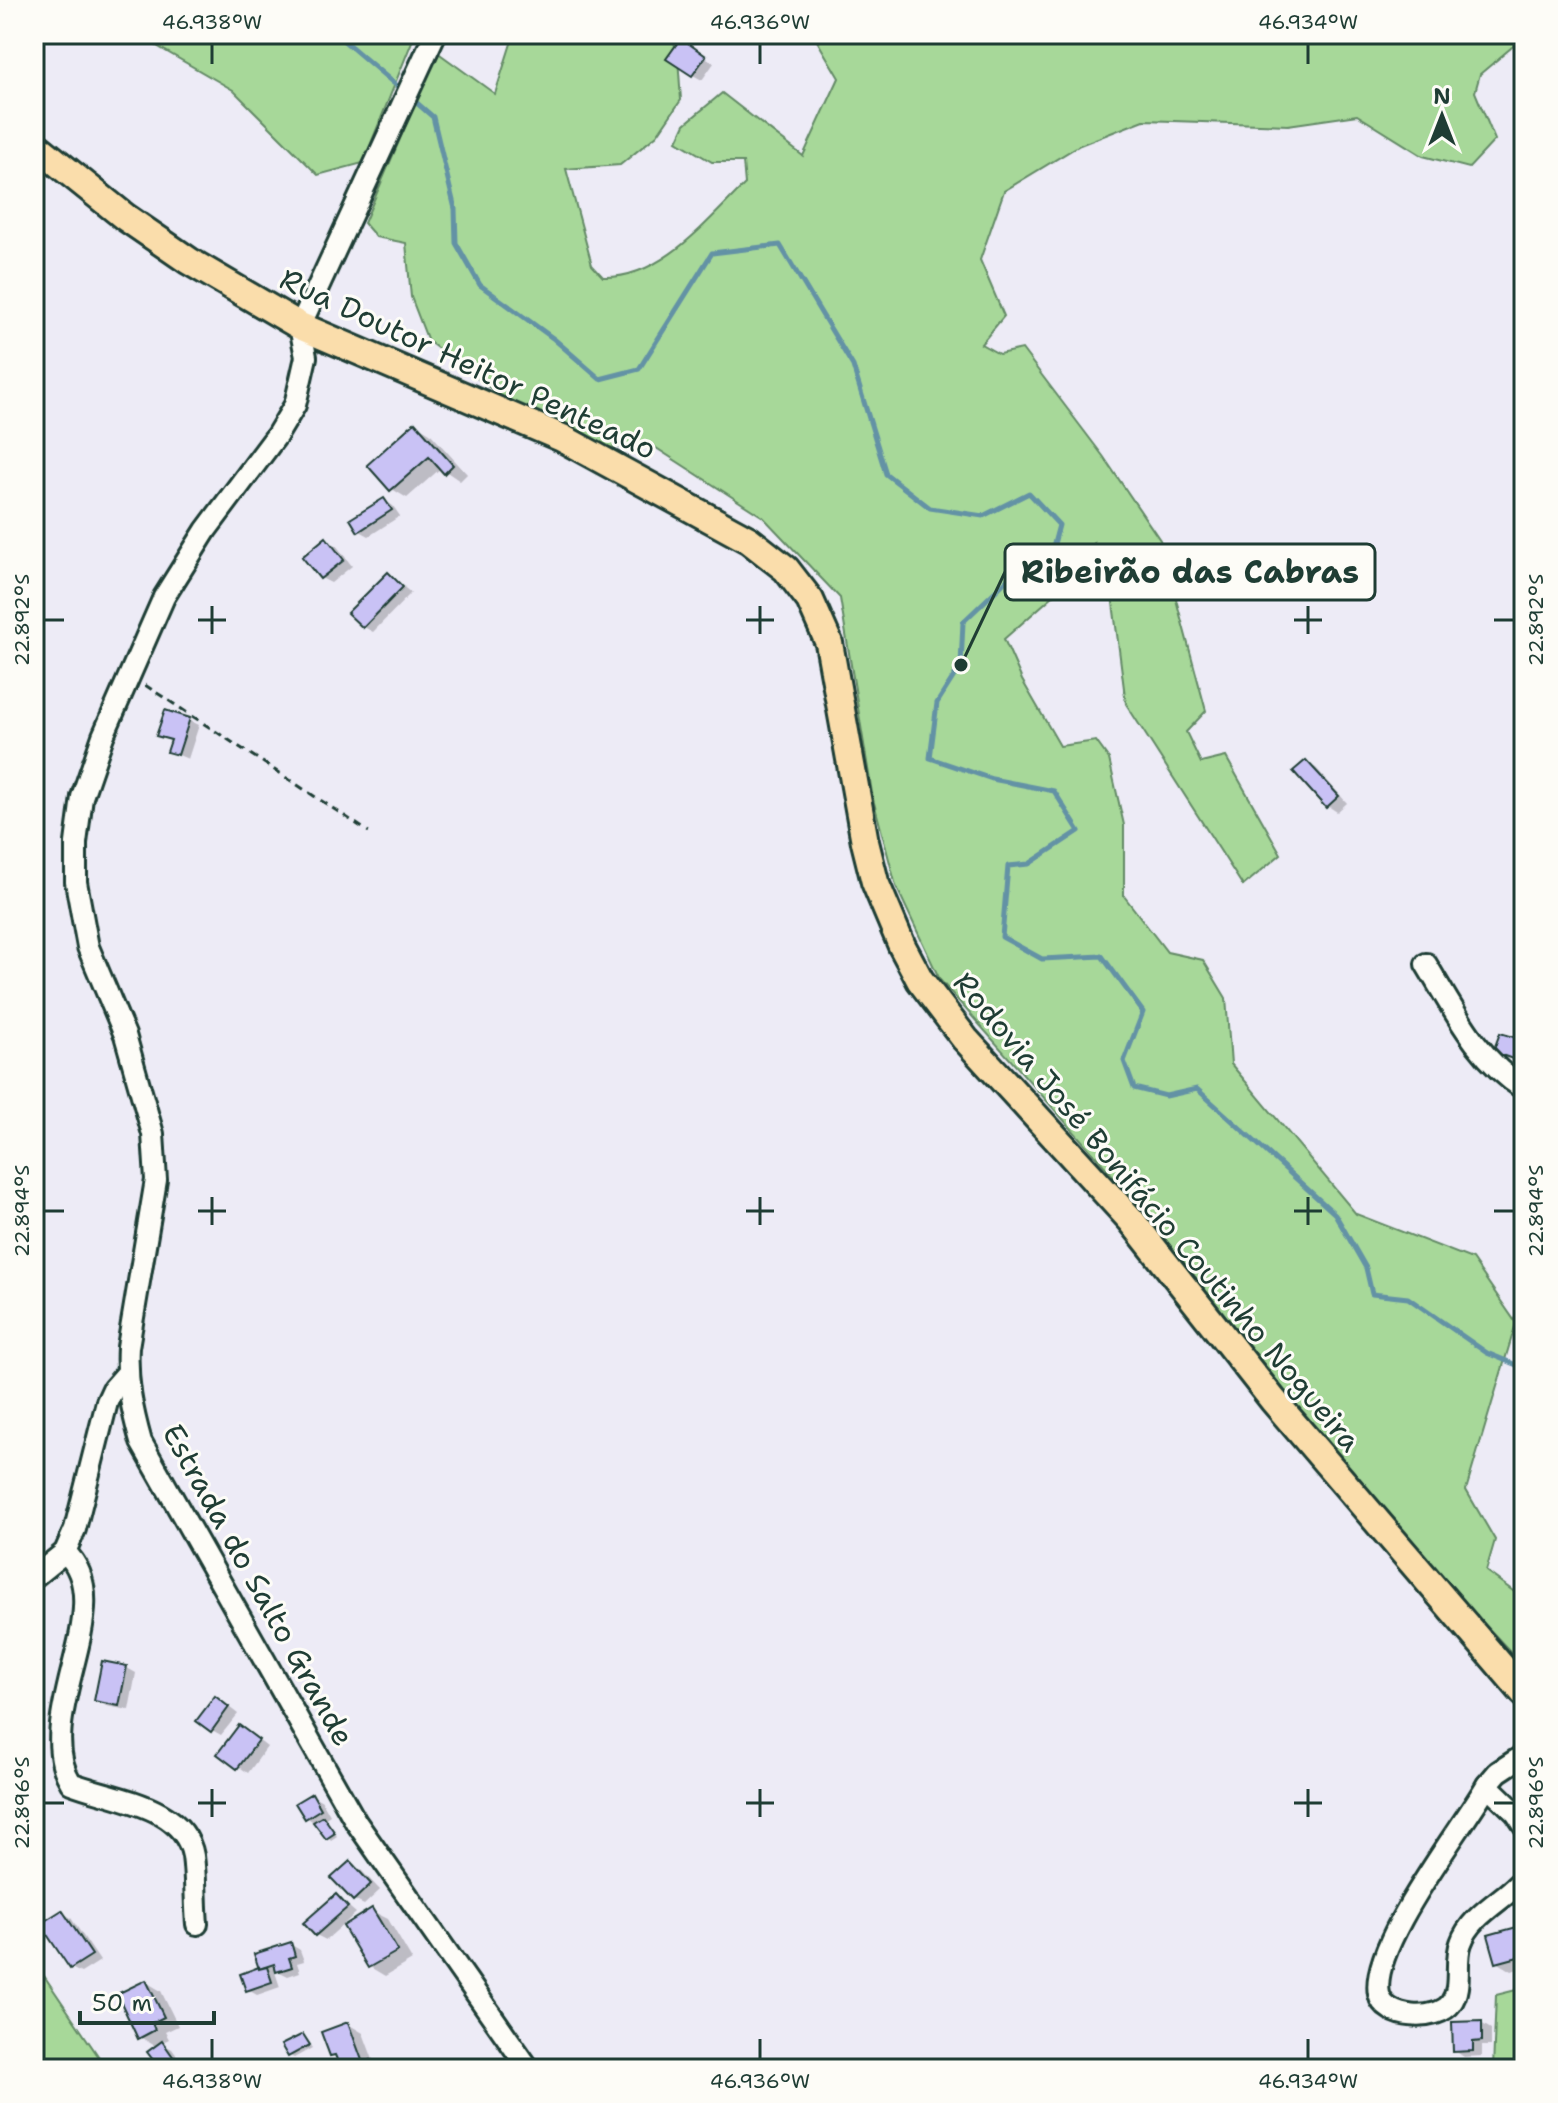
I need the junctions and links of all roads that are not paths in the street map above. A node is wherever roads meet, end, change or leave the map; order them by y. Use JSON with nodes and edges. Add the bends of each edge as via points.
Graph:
{"nodes":[{"id":1,"x":435,"y":34,"type":"edge"},
{"id":2,"x":34,"y":144,"type":"edge"},
{"id":3,"x":300,"y":326,"type":"junction"},
{"id":4,"x":835,"y":671,"type":"joint"},
{"id":5,"x":1426,"y":964,"type":"dead end"},
{"id":6,"x":1524,"y":1089,"type":"edge"},
{"id":7,"x":127,"y":1373,"type":"junction"},
{"id":8,"x":65,"y":1552,"type":"junction"},
{"id":9,"x":34,"y":1577,"type":"edge"},
{"id":10,"x":1524,"y":1693,"type":"edge"},
{"id":11,"x":1524,"y":1755,"type":"edge"},
{"id":12,"x":1487,"y":1785,"type":"junction"},
{"id":13,"x":1524,"y":1825,"type":"edge"},
{"id":14,"x":1524,"y":1878,"type":"edge"},
{"id":15,"x":197,"y":1924,"type":"dead end"},
{"id":16,"x":529,"y":2069,"type":"edge"}],
"edges":[{"from":1,"to":3,"type":"street"},
{"from":2,"to":3,"type":"main road","name":"Rua Doutor Heitor Penteado","via":[[189,261]]},
{"from":3,"to":4,"type":"main road","name":"Rua Doutor Heitor Penteado","via":[[562,438],[749,540],[800,584],[820,618]]},
{"from":3,"to":7,"type":"street","name":"Estrada do Salto Grande","via":[[306,357],[295,405],[164,597],[82,797],[76,882],[88,947],[125,1035],[156,1156]]},
{"from":4,"to":10,"type":"main road","name":"Rodovia José Bonifácio Coutinho Nogueira","via":[[875,882],[920,980],[965,1039],[1131,1220],[1273,1400]]},
{"from":5,"to":6,"type":"street","via":[[1484,1056]]},
{"from":7,"to":8,"type":"street","via":[[107,1402]]},
{"from":7,"to":16,"type":"street","name":"Estrada do Salto Grande","via":[[141,1442],[348,1808]]},
{"from":8,"to":9,"type":"street"},
{"from":8,"to":15,"type":"street","via":[[81,1574],[83,1616],[60,1727],[62,1769],[71,1783],[147,1808],[186,1834],[193,1855]]},
{"from":11,"to":12,"type":"street"},
{"from":12,"to":13,"type":"street"},
{"from":12,"to":14,"type":"street","via":[[1435,1862],[1392,1940],[1380,1969],[1384,2006],[1399,2014],[1422,2015],[1440,2013],[1452,2003],[1460,1943],[1473,1923]]}]}
